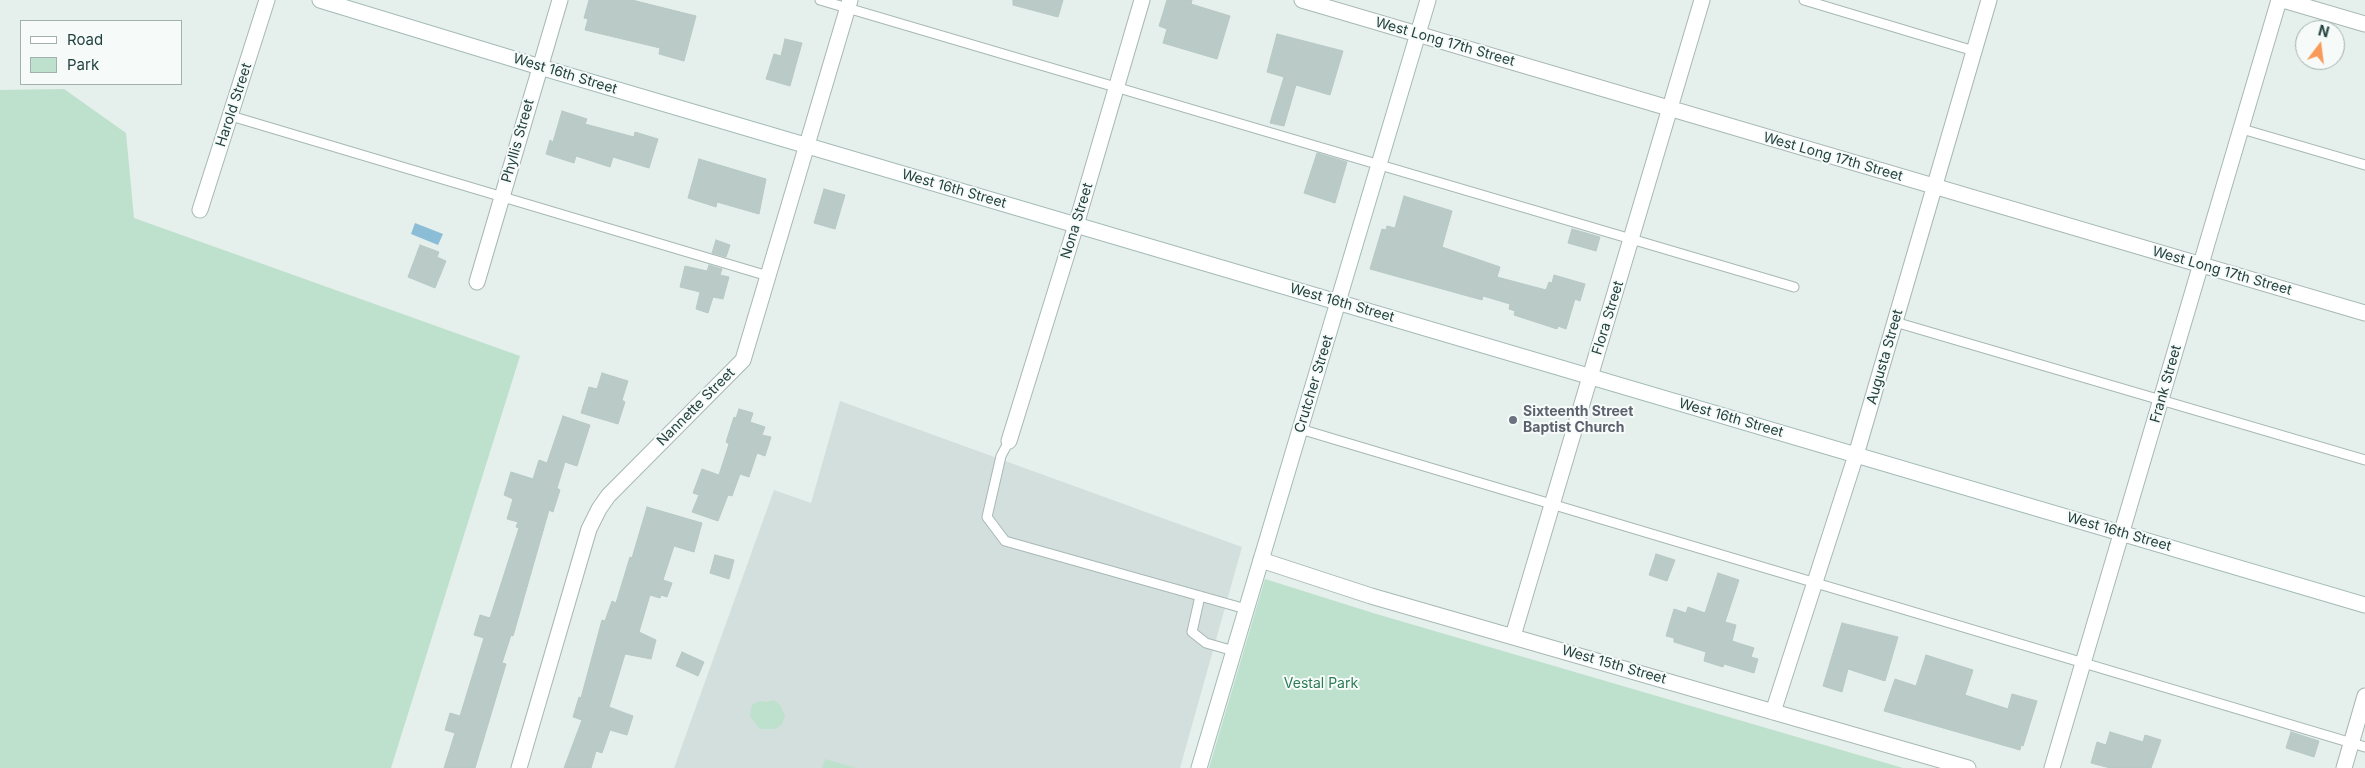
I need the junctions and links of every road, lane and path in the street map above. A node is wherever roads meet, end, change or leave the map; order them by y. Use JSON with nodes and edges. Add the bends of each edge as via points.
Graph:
{"nodes":[{"id":1,"x":267,"y":0,"type":"edge"},
{"id":2,"x":320,"y":0,"type":"edge"},
{"id":3,"x":560,"y":0,"type":"edge"},
{"id":4,"x":820,"y":0,"type":"edge"},
{"id":5,"x":1142,"y":0,"type":"edge"},
{"id":6,"x":1302,"y":0,"type":"edge"},
{"id":7,"x":1428,"y":0,"type":"edge"},
{"id":8,"x":1702,"y":0,"type":"edge"},
{"id":9,"x":1804,"y":0,"type":"edge"},
{"id":10,"x":1990,"y":0,"type":"edge"},
{"id":11,"x":2279,"y":0,"type":"edge"},
{"id":12,"x":2284,"y":0,"type":"edge"},
{"id":13,"x":849,"y":4,"type":"edge"},
{"id":14,"x":2365,"y":24,"type":"edge"},
{"id":15,"x":1419,"y":34,"type":"junction"},
{"id":16,"x":1974,"y":51,"type":"junction"},
{"id":17,"x":540,"y":67,"type":"junction"},
{"id":18,"x":1116,"y":87,"type":"junction"},
{"id":19,"x":1671,"y":109,"type":"junction"},
{"id":20,"x":231,"y":116,"type":"junction"},
{"id":21,"x":2242,"y":129,"type":"junction"},
{"id":22,"x":807,"y":146,"type":"junction"},
{"id":23,"x":1380,"y":165,"type":"junction"},
{"id":24,"x":2365,"y":165,"type":"edge"},
{"id":25,"x":1935,"y":187,"type":"junction"},
{"id":26,"x":502,"y":197,"type":"junction"},
{"id":27,"x":200,"y":210,"type":"dead end"},
{"id":28,"x":1076,"y":225,"type":"junction"},
{"id":29,"x":1632,"y":239,"type":"junction"},
{"id":30,"x":2201,"y":265,"type":"junction"},
{"id":31,"x":768,"y":276,"type":"junction"},
{"id":32,"x":477,"y":282,"type":"dead end"},
{"id":33,"x":1794,"y":287,"type":"dead end"},
{"id":34,"x":1338,"y":302,"type":"junction"},
{"id":35,"x":2365,"y":314,"type":"edge"},
{"id":36,"x":1895,"y":322,"type":"junction"},
{"id":37,"x":1591,"y":377,"type":"junction"},
{"id":38,"x":2161,"y":400,"type":"junction"},
{"id":39,"x":1300,"y":429,"type":"junction"},
{"id":40,"x":1009,"y":441,"type":"joint"},
{"id":41,"x":1856,"y":455,"type":"junction"},
{"id":42,"x":2365,"y":460,"type":"edge"},
{"id":43,"x":1553,"y":504,"type":"junction"},
{"id":44,"x":2122,"y":533,"type":"junction"},
{"id":45,"x":1261,"y":560,"type":"junction"},
{"id":46,"x":1814,"y":582,"type":"junction"},
{"id":47,"x":1200,"y":596,"type":"junction"},
{"id":48,"x":2365,"y":605,"type":"edge"},
{"id":49,"x":1246,"y":609,"type":"junction"},
{"id":50,"x":1513,"y":636,"type":"junction"},
{"id":51,"x":1234,"y":651,"type":"junction"},
{"id":52,"x":2083,"y":663,"type":"junction"},
{"id":53,"x":2365,"y":696,"type":"edge"},
{"id":54,"x":1773,"y":712,"type":"junction"},
{"id":55,"x":2358,"y":745,"type":"edge"},
{"id":56,"x":520,"y":768,"type":"edge"},
{"id":57,"x":1198,"y":768,"type":"edge"},
{"id":58,"x":1968,"y":768,"type":"edge"},
{"id":59,"x":2052,"y":768,"type":"edge"},
{"id":60,"x":2344,"y":768,"type":"edge"}],
"edges":[{"from":1,"to":20,"type":"street","name":"Harold Street"},
{"from":2,"to":17,"type":"street","name":"West 16th Street"},
{"from":3,"to":17,"type":"street","name":"Phyllis Street"},
{"from":4,"to":13,"type":"lane"},
{"from":5,"to":18,"type":"street","name":"Nona Street"},
{"from":6,"to":15,"type":"street","name":"West Long 17th Street"},
{"from":7,"to":15,"type":"street","name":"Crutcher Street"},
{"from":8,"to":19,"type":"street","name":"Flora Street"},
{"from":9,"to":16,"type":"lane"},
{"from":10,"to":16,"type":"street","name":"Augusta Street"},
{"from":11,"to":21,"type":"street","name":"Frank Street"},
{"from":12,"to":14,"type":"street"},
{"from":13,"to":18,"type":"lane"},
{"from":13,"to":22,"type":"street","name":"Nannette Street"},
{"from":15,"to":19,"type":"street","name":"West Long 17th Street"},
{"from":15,"to":23,"type":"street","name":"Crutcher Street"},
{"from":16,"to":25,"type":"street","name":"Augusta Street"},
{"from":17,"to":22,"type":"street","name":"West 16th Street"},
{"from":17,"to":26,"type":"street","name":"Phyllis Street"},
{"from":18,"to":23,"type":"lane"},
{"from":18,"to":28,"type":"street","name":"Nona Street"},
{"from":19,"to":25,"type":"street","name":"West Long 17th Street"},
{"from":19,"to":29,"type":"street","name":"Flora Street"},
{"from":20,"to":26,"type":"lane"},
{"from":20,"to":27,"type":"street","name":"Harold Street"},
{"from":21,"to":24,"type":"lane"},
{"from":21,"to":30,"type":"street","name":"Frank Street"},
{"from":22,"to":28,"type":"street","name":"West 16th Street"},
{"from":22,"to":31,"type":"street","name":"Nannette Street"},
{"from":23,"to":29,"type":"lane"},
{"from":23,"to":34,"type":"street","name":"Crutcher Street"},
{"from":25,"to":30,"type":"street","name":"West Long 17th Street"},
{"from":25,"to":36,"type":"street","name":"Augusta Street"},
{"from":26,"to":31,"type":"lane"},
{"from":26,"to":32,"type":"street","name":"Phyllis Street"},
{"from":28,"to":34,"type":"street","name":"West 16th Street"},
{"from":28,"to":40,"type":"street","name":"Nona Street"},
{"from":29,"to":33,"type":"lane"},
{"from":29,"to":37,"type":"street","name":"Flora Street"},
{"from":30,"to":35,"type":"street","name":"West Long 17th Street"},
{"from":30,"to":38,"type":"street","name":"Frank Street"},
{"from":31,"to":56,"type":"street","name":"Nannette Street","via":[[743,360],[608,496],[599,509],[589,529]]},
{"from":34,"to":37,"type":"street","name":"West 16th Street"},
{"from":34,"to":39,"type":"street","name":"Crutcher Street"},
{"from":36,"to":38,"type":"lane"},
{"from":36,"to":41,"type":"street","name":"Augusta Street"},
{"from":37,"to":41,"type":"street","name":"West 16th Street"},
{"from":37,"to":43,"type":"street","name":"Flora Street"},
{"from":38,"to":42,"type":"lane"},
{"from":38,"to":44,"type":"street","name":"Frank Street"},
{"from":39,"to":43,"type":"lane"},
{"from":39,"to":45,"type":"street","name":"Crutcher Street"},
{"from":40,"to":47,"type":"lane","via":[[1001,456],[987,517],[1005,541]]},
{"from":41,"to":44,"type":"street","name":"West 16th Street"},
{"from":41,"to":46,"type":"street","name":"Augusta Street"},
{"from":43,"to":46,"type":"lane"},
{"from":43,"to":50,"type":"street","name":"Flora Street"},
{"from":44,"to":48,"type":"street","name":"West 16th Street"},
{"from":44,"to":52,"type":"street","name":"Frank Street"},
{"from":45,"to":49,"type":"street","name":"Crutcher Street"},
{"from":45,"to":50,"type":"street","name":"West 15th Street","via":[[1371,596]]},
{"from":46,"to":52,"type":"lane"},
{"from":46,"to":54,"type":"street","name":"Augusta Street"},
{"from":47,"to":49,"type":"lane"},
{"from":47,"to":51,"type":"lane","via":[[1192,632],[1206,643]]},
{"from":49,"to":51,"type":"street","name":"Crutcher Street"},
{"from":50,"to":54,"type":"street","name":"West 15th Street"},
{"from":51,"to":57,"type":"street","name":"Crutcher Street"},
{"from":52,"to":55,"type":"lane"},
{"from":52,"to":59,"type":"street","name":"Frank Street"},
{"from":53,"to":55,"type":"street"},
{"from":54,"to":58,"type":"street","name":"West 15th Street"},
{"from":55,"to":60,"type":"street"}]}
